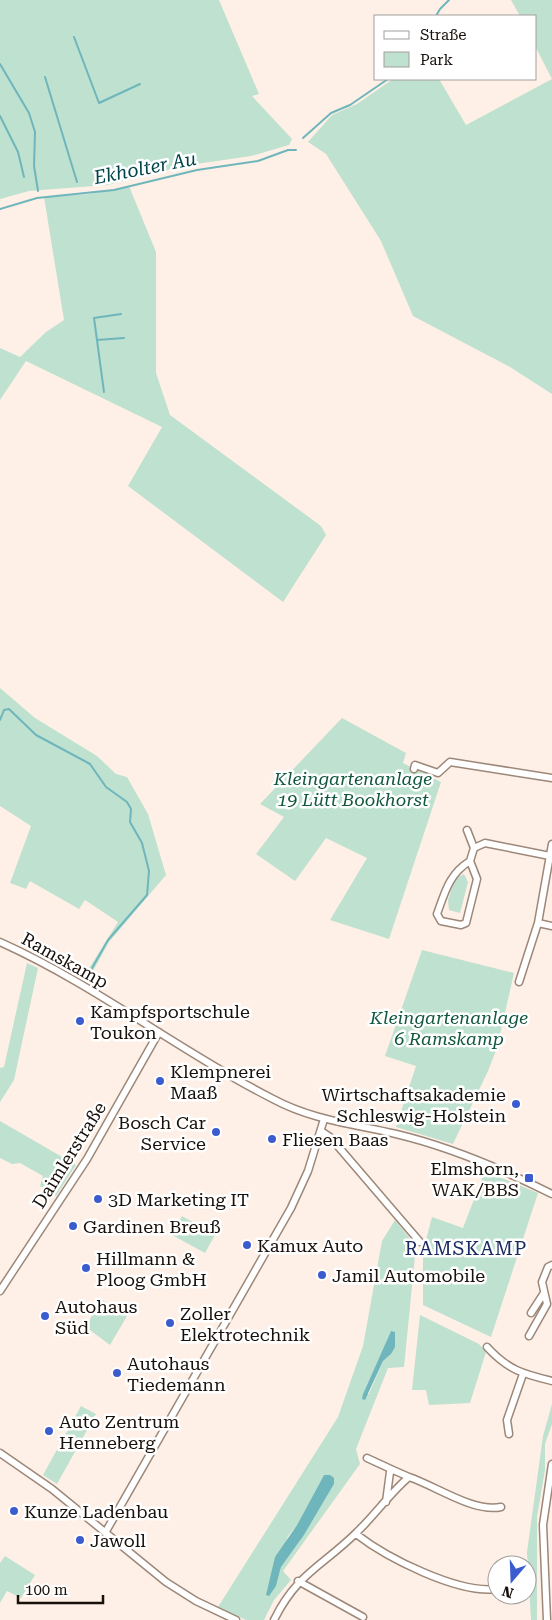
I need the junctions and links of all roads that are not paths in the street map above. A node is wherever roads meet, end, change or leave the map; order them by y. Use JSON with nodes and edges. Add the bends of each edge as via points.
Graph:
{"nodes":[{"id":1,"x":414,"y":769,"type":"dead end"},
{"id":2,"x":552,"y":778,"type":"edge"},
{"id":3,"x":467,"y":830,"type":"dead end"},
{"id":4,"x":552,"y":844,"type":"edge"},
{"id":5,"x":474,"y":848,"type":"junction"},
{"id":6,"x":550,"y":856,"type":"junction"},
{"id":7,"x":470,"y":861,"type":"junction"},
{"id":8,"x":538,"y":924,"type":"junction"},
{"id":9,"x":552,"y":926,"type":"edge"},
{"id":10,"x":0,"y":942,"type":"edge"},
{"id":11,"x":519,"y":982,"type":"dead end"},
{"id":12,"x":159,"y":1032,"type":"junction"},
{"id":13,"x":324,"y":1119,"type":"junction"},
{"id":14,"x":321,"y":1131,"type":"junction"},
{"id":15,"x":552,"y":1194,"type":"edge"},
{"id":16,"x":420,"y":1242,"type":"dead end"},
{"id":17,"x":552,"y":1265,"type":"edge"},
{"id":18,"x":0,"y":1291,"type":"edge"},
{"id":19,"x":544,"y":1293,"type":"junction"},
{"id":20,"x":530,"y":1313,"type":"dead end"},
{"id":21,"x":529,"y":1336,"type":"dead end"},
{"id":22,"x":487,"y":1347,"type":"dead end"},
{"id":23,"x":523,"y":1374,"type":"junction"},
{"id":24,"x":552,"y":1381,"type":"edge"},
{"id":25,"x":509,"y":1434,"type":"dead end"},
{"id":26,"x":0,"y":1453,"type":"edge"},
{"id":27,"x":367,"y":1458,"type":"dead end"},
{"id":28,"x":552,"y":1464,"type":"edge"},
{"id":29,"x":393,"y":1470,"type":"junction"},
{"id":30,"x":409,"y":1477,"type":"junction"},
{"id":31,"x":385,"y":1503,"type":"junction"},
{"id":32,"x":501,"y":1507,"type":"dead end"},
{"id":33,"x":105,"y":1533,"type":"junction"},
{"id":34,"x":356,"y":1534,"type":"junction"},
{"id":35,"x":298,"y":1582,"type":"junction"},
{"id":36,"x":487,"y":1591,"type":"edge"},
{"id":37,"x":363,"y":1617,"type":"dead end"},
{"id":38,"x":236,"y":1620,"type":"edge"},
{"id":39,"x":274,"y":1620,"type":"edge"},
{"id":40,"x":547,"y":1620,"type":"edge"}],
"edges":[{"from":1,"to":2,"type":"street","via":[[416,765],[438,773],[450,762]]},
{"from":3,"to":5,"type":"street"},
{"from":4,"to":6,"type":"street"},
{"from":5,"to":6,"type":"street","via":[[485,842]]},
{"from":5,"to":7,"type":"street"},
{"from":6,"to":8,"type":"street"},
{"from":7,"to":7,"type":"street","via":[[449,880],[437,914],[441,921],[466,923],[477,879]]},
{"from":8,"to":9,"type":"street"},
{"from":8,"to":11,"type":"street"},
{"from":10,"to":12,"type":"street","name":"Ramskamp"},
{"from":12,"to":13,"type":"street","name":"Ramskamp","via":[[273,1100]]},
{"from":12,"to":18,"type":"street","name":"Daimlerstraße","via":[[87,1158]]},
{"from":13,"to":14,"type":"street"},
{"from":13,"to":15,"type":"street","name":"Ramskamp","via":[[448,1149]]},
{"from":14,"to":16,"type":"street","via":[[330,1137]]},
{"from":14,"to":33,"type":"street","via":[[291,1208]]},
{"from":17,"to":19,"type":"street","via":[[542,1282]]},
{"from":19,"to":20,"type":"street"},
{"from":19,"to":21,"type":"street","via":[[547,1304]]},
{"from":22,"to":23,"type":"street","via":[[501,1362]]},
{"from":23,"to":24,"type":"street"},
{"from":23,"to":25,"type":"street","via":[[506,1420]]},
{"from":26,"to":33,"type":"street","via":[[52,1489]]},
{"from":27,"to":29,"type":"street"},
{"from":28,"to":40,"type":"street","via":[[543,1525]]},
{"from":29,"to":30,"type":"street"},
{"from":29,"to":31,"type":"street","via":[[388,1478]]},
{"from":30,"to":31,"type":"street"},
{"from":30,"to":32,"type":"street","via":[[490,1510]]},
{"from":31,"to":34,"type":"street"},
{"from":33,"to":38,"type":"street","via":[[181,1592]]},
{"from":34,"to":35,"type":"street"},
{"from":34,"to":36,"type":"street","via":[[401,1561],[438,1578]]},
{"from":35,"to":37,"type":"street"},
{"from":35,"to":39,"type":"street","via":[[283,1601]]}]}
